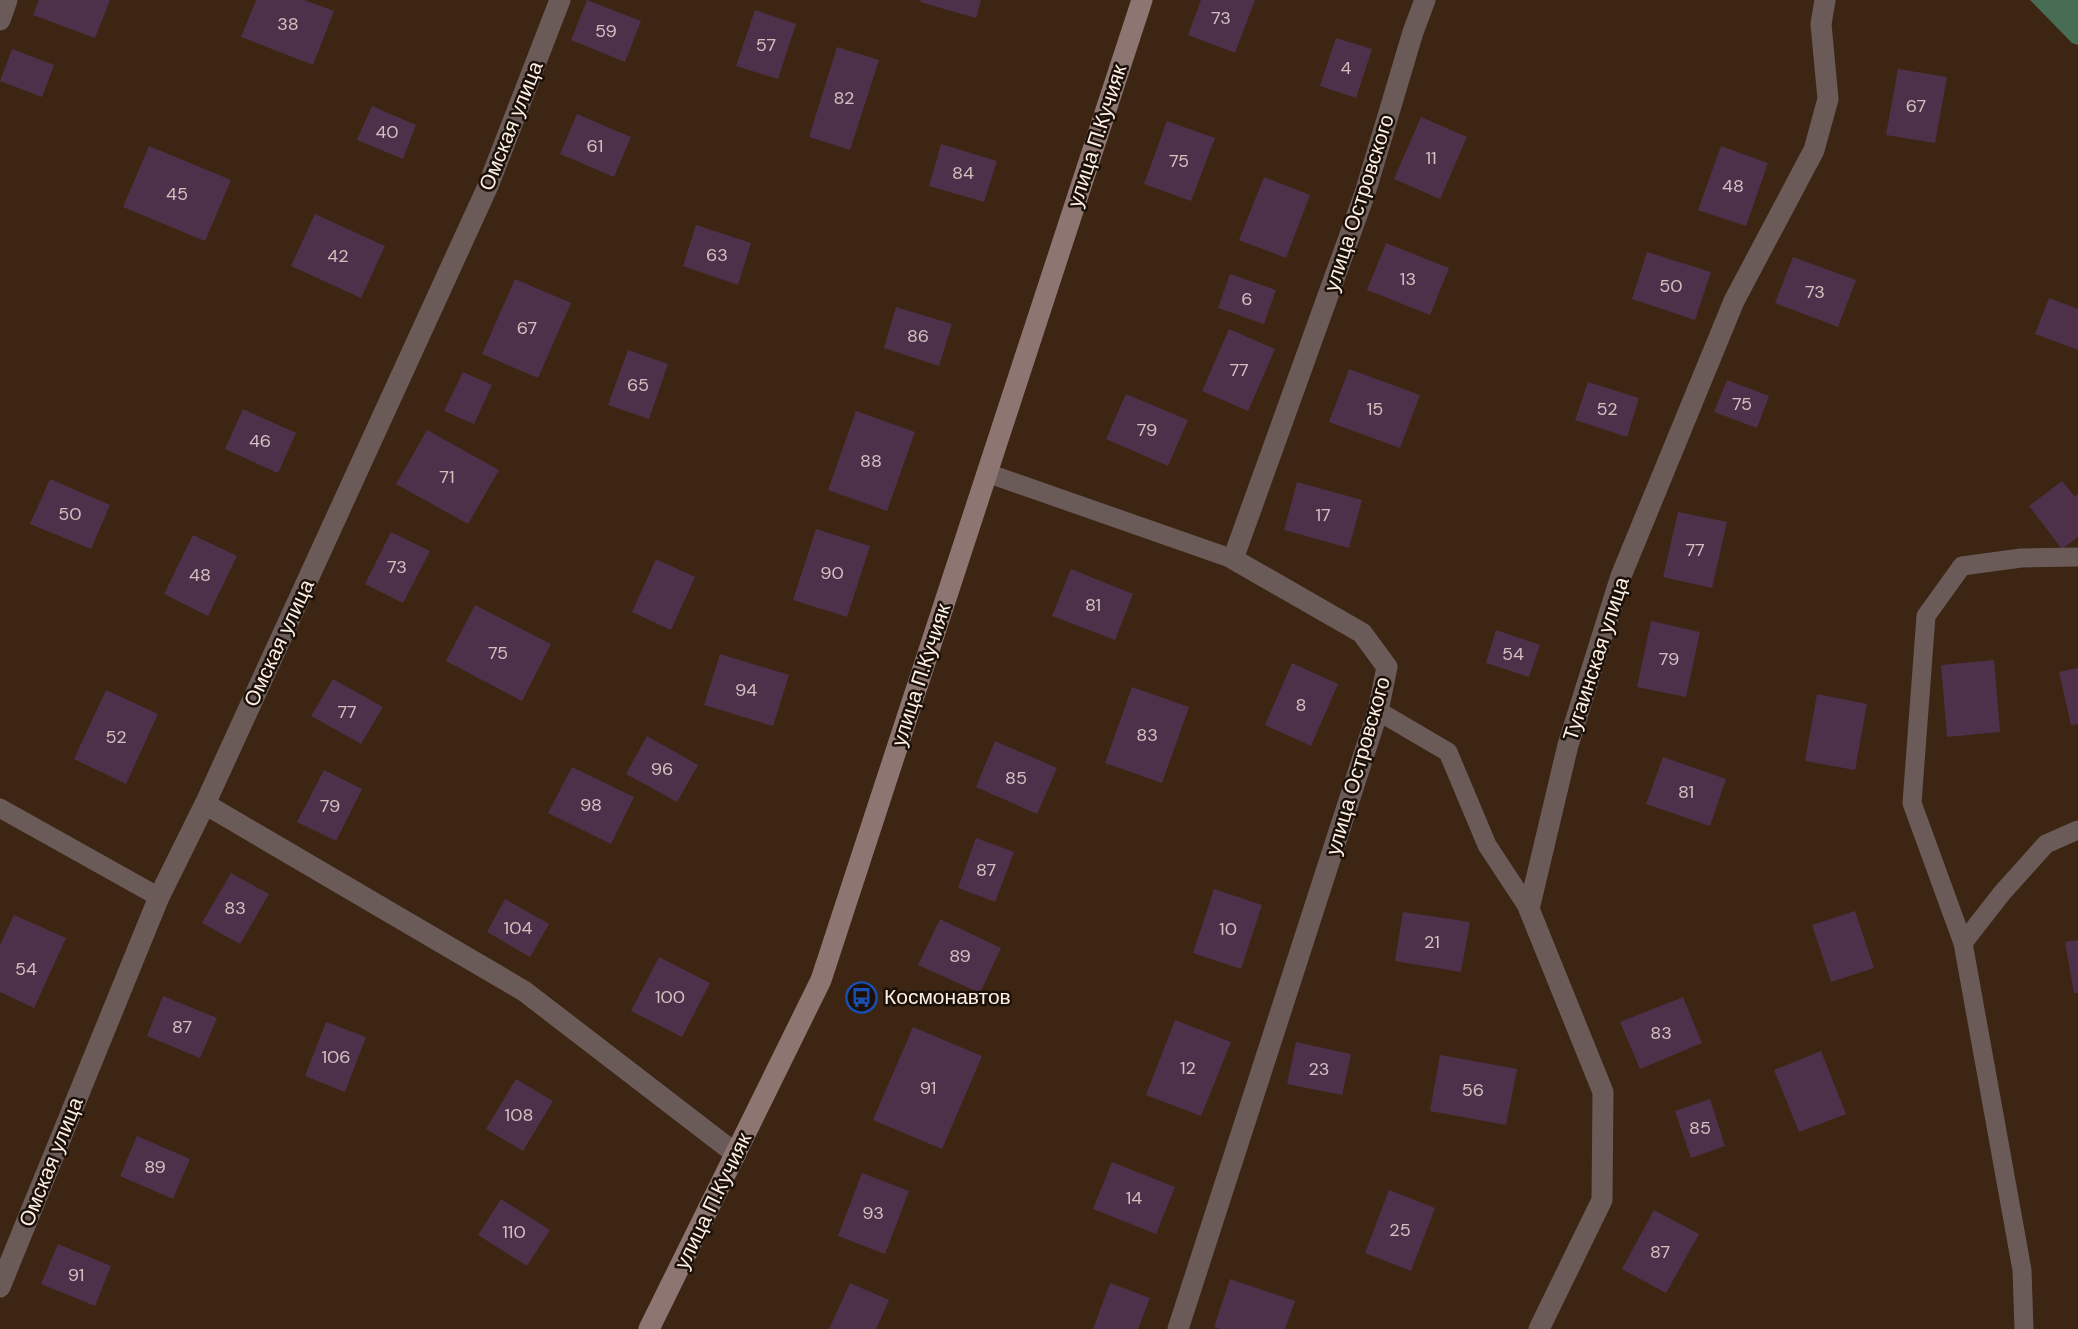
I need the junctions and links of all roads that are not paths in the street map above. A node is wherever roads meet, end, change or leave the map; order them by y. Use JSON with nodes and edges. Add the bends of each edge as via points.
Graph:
{"nodes":[{"id":1,"x":7,"y":0,"type":"edge"},
{"id":2,"x":560,"y":0,"type":"edge"},
{"id":3,"x":1142,"y":0,"type":"edge"},
{"id":4,"x":1425,"y":0,"type":"edge"},
{"id":5,"x":1825,"y":0,"type":"edge"},
{"id":6,"x":0,"y":20,"type":"edge"},
{"id":7,"x":987,"y":473,"type":"junction"},
{"id":8,"x":2078,"y":557,"type":"edge"},
{"id":9,"x":1233,"y":559,"type":"junction"},
{"id":10,"x":1378,"y":711,"type":"junction"},
{"id":11,"x":205,"y":804,"type":"junction"},
{"id":12,"x":0,"y":808,"type":"edge"},
{"id":13,"x":2078,"y":830,"type":"edge"},
{"id":14,"x":159,"y":897,"type":"junction"},
{"id":15,"x":1529,"y":909,"type":"junction"},
{"id":16,"x":1962,"y":943,"type":"junction"},
{"id":17,"x":736,"y":1154,"type":"junction"},
{"id":18,"x":0,"y":1287,"type":"edge"},
{"id":19,"x":649,"y":1329,"type":"edge"},
{"id":20,"x":1178,"y":1329,"type":"edge"},
{"id":21,"x":1539,"y":1329,"type":"edge"},
{"id":22,"x":2024,"y":1329,"type":"edge"}],
"edges":[{"from":1,"to":6,"type":"street"},
{"from":2,"to":11,"type":"street","name":"Омская улица","via":[[482,198]]},
{"from":3,"to":7,"type":"street","name":"улица П.Кучияк"},
{"from":4,"to":9,"type":"street","name":"улица Островского","via":[[1365,193]]},
{"from":5,"to":15,"type":"street","name":"Тугаинская улица","via":[[1821,24],[1828,99],[1814,150],[1734,301],[1621,576],[1568,745]]},
{"from":7,"to":9,"type":"lane"},
{"from":7,"to":17,"type":"street","name":"улица П.Кучияк","via":[[821,980]]},
{"from":8,"to":16,"type":"lane","via":[[1962,566],[1926,616],[1912,803]]},
{"from":9,"to":10,"type":"street","name":"улица Островского","via":[[1362,633],[1387,667]]},
{"from":10,"to":15,"type":"lane","via":[[1448,752],[1487,845]]},
{"from":10,"to":20,"type":"street","name":"улица Островского"},
{"from":11,"to":14,"type":"street","name":"Омская улица"},
{"from":11,"to":17,"type":"street","via":[[524,991]]},
{"from":12,"to":14,"type":"lane"},
{"from":13,"to":16,"type":"lane","via":[[2046,844]]},
{"from":14,"to":18,"type":"street","name":"Омская улица"},
{"from":15,"to":21,"type":"street","via":[[1603,1092],[1602,1200]]},
{"from":16,"to":22,"type":"lane","via":[[2022,1270]]},
{"from":17,"to":19,"type":"street","name":"улица П.Кучияк"}]}
